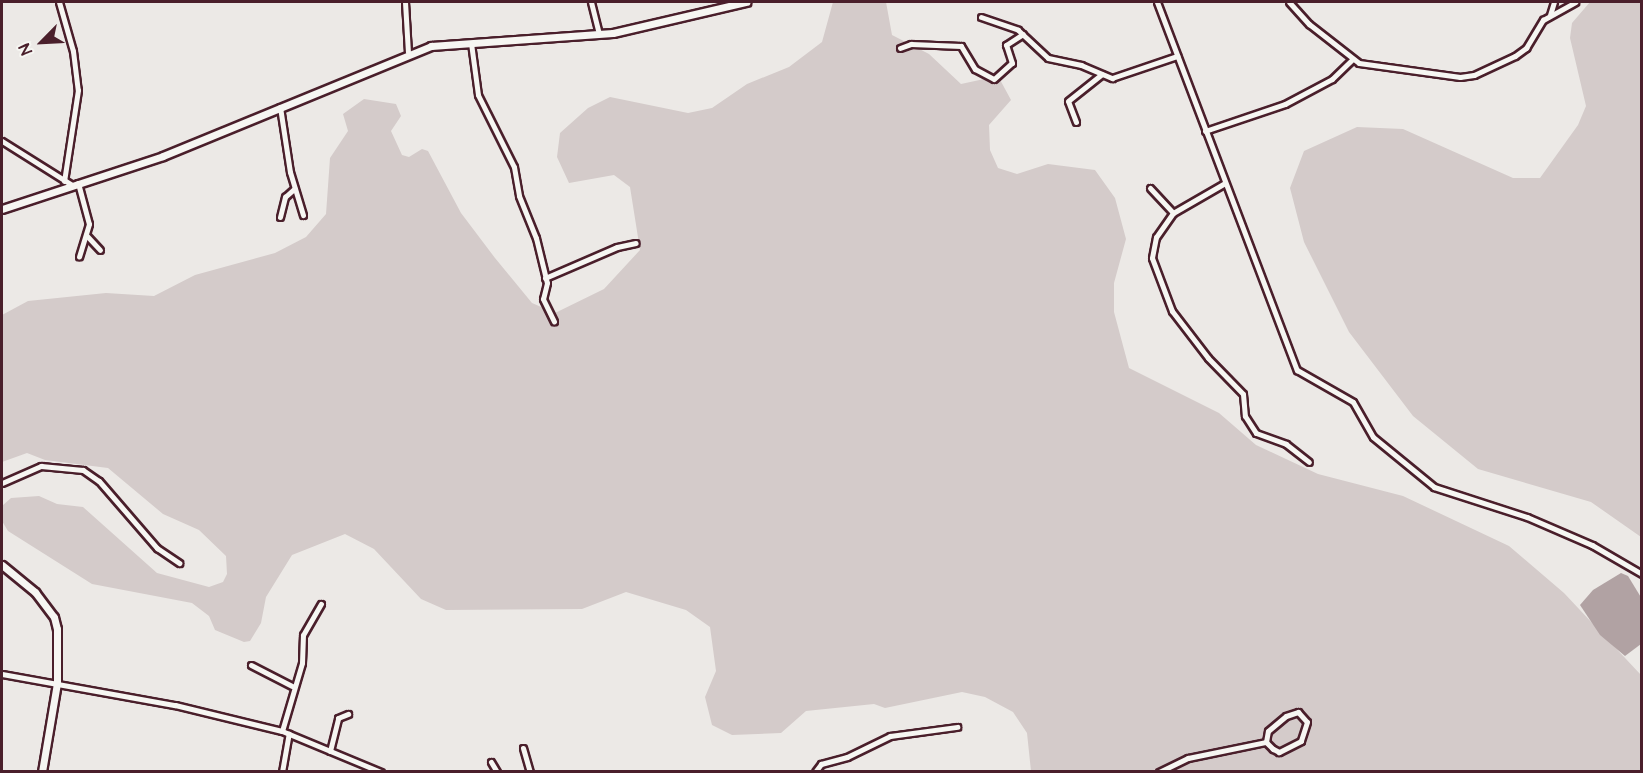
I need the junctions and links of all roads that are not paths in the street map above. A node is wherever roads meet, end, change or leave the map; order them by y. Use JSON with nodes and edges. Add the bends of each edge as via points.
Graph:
{"nodes":[{"id":1,"x":58,"y":2,"type":"edge"},
{"id":2,"x":405,"y":2,"type":"edge"},
{"id":3,"x":591,"y":2,"type":"edge"},
{"id":4,"x":746,"y":2,"type":"edge"},
{"id":5,"x":1157,"y":2,"type":"edge"},
{"id":6,"x":1288,"y":2,"type":"edge"},
{"id":7,"x":1554,"y":2,"type":"edge"},
{"id":8,"x":1575,"y":2,"type":"edge"},
{"id":9,"x":1550,"y":15,"type":"junction"},
{"id":10,"x":981,"y":17,"type":"dead end"},
{"id":11,"x":599,"y":34,"type":"junction"},
{"id":12,"x":1023,"y":34,"type":"junction"},
{"id":13,"x":471,"y":43,"type":"junction"},
{"id":14,"x":900,"y":48,"type":"dead end"},
{"id":15,"x":408,"y":52,"type":"junction"},
{"id":16,"x":1177,"y":56,"type":"junction"},
{"id":17,"x":1352,"y":60,"type":"junction"},
{"id":18,"x":1102,"y":74,"type":"junction"},
{"id":19,"x":280,"y":108,"type":"junction"},
{"id":20,"x":1076,"y":122,"type":"dead end"},
{"id":21,"x":1205,"y":131,"type":"junction"},
{"id":22,"x":2,"y":141,"type":"edge"},
{"id":23,"x":64,"y":181,"type":"junction"},
{"id":24,"x":1225,"y":183,"type":"junction"},
{"id":25,"x":75,"y":184,"type":"junction"},
{"id":26,"x":295,"y":188,"type":"junction"},
{"id":27,"x":1150,"y":188,"type":"dead end"},
{"id":28,"x":2,"y":209,"type":"edge"},
{"id":29,"x":1173,"y":213,"type":"junction"},
{"id":30,"x":303,"y":215,"type":"dead end"},
{"id":31,"x":280,"y":217,"type":"dead end"},
{"id":32,"x":87,"y":236,"type":"junction"},
{"id":33,"x":636,"y":243,"type":"dead end"},
{"id":34,"x":100,"y":250,"type":"dead end"},
{"id":35,"x":79,"y":256,"type":"dead end"},
{"id":36,"x":545,"y":278,"type":"junction"},
{"id":37,"x":554,"y":322,"type":"dead end"},
{"id":38,"x":1309,"y":462,"type":"dead end"},
{"id":39,"x":2,"y":483,"type":"edge"},
{"id":40,"x":179,"y":563,"type":"dead end"},
{"id":41,"x":2,"y":565,"type":"edge"},
{"id":42,"x":1641,"y":574,"type":"edge"},
{"id":43,"x":321,"y":603,"type":"dead end"},
{"id":44,"x":251,"y":665,"type":"dead end"},
{"id":45,"x":2,"y":674,"type":"edge"},
{"id":46,"x":57,"y":683,"type":"junction"},
{"id":47,"x":292,"y":686,"type":"junction"},
{"id":48,"x":348,"y":714,"type":"dead end"},
{"id":49,"x":957,"y":727,"type":"dead end"},
{"id":50,"x":282,"y":731,"type":"junction"},
{"id":51,"x":289,"y":734,"type":"junction"},
{"id":52,"x":1266,"y":742,"type":"junction"},
{"id":53,"x":523,"y":748,"type":"dead end"},
{"id":54,"x":330,"y":751,"type":"junction"},
{"id":55,"x":491,"y":762,"type":"dead end"},
{"id":56,"x":42,"y":771,"type":"edge"},
{"id":57,"x":282,"y":771,"type":"edge"},
{"id":58,"x":381,"y":771,"type":"edge"},
{"id":59,"x":497,"y":771,"type":"edge"},
{"id":60,"x":530,"y":771,"type":"edge"},
{"id":61,"x":815,"y":771,"type":"edge"},
{"id":62,"x":1159,"y":771,"type":"edge"}],
"edges":[{"from":1,"to":23,"type":"street","via":[[73,51],[78,90]]},
{"from":2,"to":15,"type":"street"},
{"from":3,"to":11,"type":"street"},
{"from":4,"to":11,"type":"street"},
{"from":5,"to":16,"type":"street"},
{"from":6,"to":17,"type":"street"},
{"from":7,"to":9,"type":"street"},
{"from":8,"to":9,"type":"street"},
{"from":9,"to":17,"type":"street","via":[[1521,52],[1467,76],[1376,68]]},
{"from":10,"to":12,"type":"street"},
{"from":11,"to":13,"type":"street"},
{"from":12,"to":14,"type":"street","via":[[1006,45],[1012,63],[994,79],[975,69],[961,46],[911,44]]},
{"from":12,"to":18,"type":"street","via":[[1048,58]]},
{"from":13,"to":15,"type":"street"},
{"from":13,"to":36,"type":"street","via":[[478,95],[514,167]]},
{"from":15,"to":19,"type":"street"},
{"from":16,"to":18,"type":"street","via":[[1120,78]]},
{"from":16,"to":21,"type":"street"},
{"from":17,"to":21,"type":"street","via":[[1332,79],[1285,104]]},
{"from":18,"to":20,"type":"street","via":[[1068,101]]},
{"from":19,"to":25,"type":"street","via":[[163,156]]},
{"from":19,"to":26,"type":"street"},
{"from":21,"to":24,"type":"street"},
{"from":22,"to":23,"type":"street"},
{"from":23,"to":25,"type":"street"},
{"from":24,"to":29,"type":"street"},
{"from":24,"to":42,"type":"street","via":[[1297,370],[1353,402],[1373,437],[1434,487],[1538,522],[1592,545]]},
{"from":25,"to":28,"type":"street"},
{"from":25,"to":32,"type":"street","via":[[89,224]]},
{"from":26,"to":30,"type":"street"},
{"from":26,"to":31,"type":"street","via":[[285,197]]},
{"from":27,"to":29,"type":"street"},
{"from":29,"to":38,"type":"street","via":[[1156,237],[1152,253],[1172,310],[1208,358],[1243,394],[1245,416],[1256,433],[1286,444]]},
{"from":32,"to":34,"type":"street"},
{"from":32,"to":35,"type":"street"},
{"from":33,"to":36,"type":"street","via":[[617,247]]},
{"from":36,"to":37,"type":"street","via":[[543,298]]},
{"from":39,"to":40,"type":"street","via":[[41,466],[83,470],[99,481],[157,548]]},
{"from":41,"to":46,"type":"street","via":[[27,584],[54,617]]},
{"from":43,"to":47,"type":"street","via":[[303,635],[302,663]]},
{"from":44,"to":47,"type":"street"},
{"from":45,"to":46,"type":"street"},
{"from":46,"to":50,"type":"street","via":[[175,705]]},
{"from":46,"to":56,"type":"street"},
{"from":47,"to":50,"type":"street"},
{"from":48,"to":54,"type":"street","via":[[338,718]]},
{"from":49,"to":61,"type":"street","via":[[890,736],[847,757],[821,764]]},
{"from":50,"to":51,"type":"street"},
{"from":51,"to":54,"type":"street"},
{"from":51,"to":57,"type":"street"},
{"from":52,"to":52,"type":"street","via":[[1279,752],[1301,741],[1307,727],[1302,714],[1286,716],[1274,724]]},
{"from":52,"to":62,"type":"street","via":[[1188,758]]},
{"from":53,"to":60,"type":"street"},
{"from":54,"to":58,"type":"street"},
{"from":55,"to":59,"type":"street"}]}
